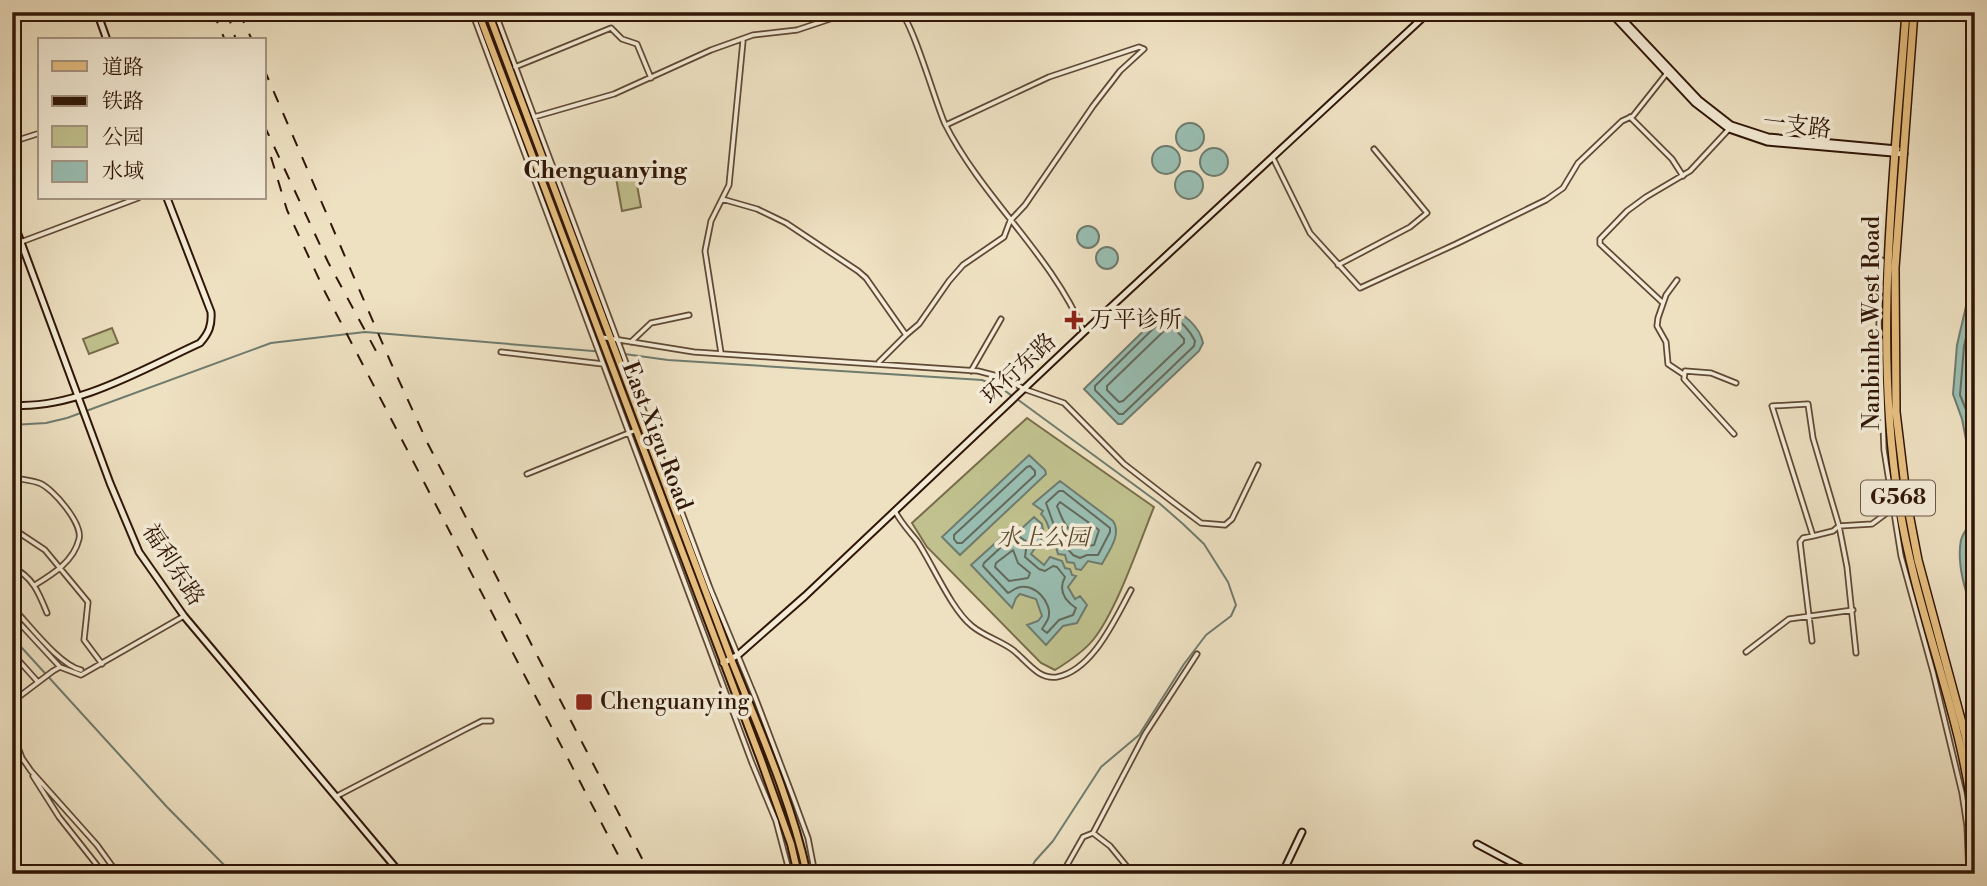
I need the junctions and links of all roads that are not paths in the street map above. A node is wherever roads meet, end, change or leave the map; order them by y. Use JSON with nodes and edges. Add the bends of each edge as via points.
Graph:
{"nodes":[{"id":1,"x":97,"y":12,"type":"edge"},
{"id":2,"x":471,"y":12,"type":"edge"},
{"id":3,"x":478,"y":12,"type":"edge"},
{"id":4,"x":488,"y":12,"type":"edge"},
{"id":5,"x":495,"y":12,"type":"edge"},
{"id":6,"x":851,"y":12,"type":"edge"},
{"id":7,"x":875,"y":12,"type":"edge"},
{"id":8,"x":1429,"y":12,"type":"edge"},
{"id":9,"x":1610,"y":12,"type":"edge"},
{"id":10,"x":1616,"y":12,"type":"edge"},
{"id":11,"x":1906,"y":12,"type":"edge"},
{"id":12,"x":1914,"y":12,"type":"edge"},
{"id":13,"x":106,"y":38,"type":"edge"},
{"id":14,"x":743,"y":40,"type":"junction"},
{"id":15,"x":515,"y":67,"type":"junction"},
{"id":16,"x":1667,"y":73,"type":"junction"},
{"id":17,"x":651,"y":78,"type":"junction"},
{"id":18,"x":1630,"y":117,"type":"junction"},
{"id":19,"x":531,"y":118,"type":"junction"},
{"id":20,"x":946,"y":125,"type":"junction"},
{"id":21,"x":1729,"y":129,"type":"junction"},
{"id":22,"x":38,"y":134,"type":"edge"},
{"id":23,"x":12,"y":142,"type":"edge"},
{"id":24,"x":1374,"y":149,"type":"dead end"},
{"id":25,"x":1900,"y":151,"type":"junction"},
{"id":26,"x":1273,"y":158,"type":"junction"},
{"id":27,"x":1684,"y":176,"type":"junction"},
{"id":28,"x":722,"y":199,"type":"junction"},
{"id":29,"x":133,"y":200,"type":"edge"},
{"id":30,"x":168,"y":200,"type":"edge"},
{"id":31,"x":12,"y":218,"type":"edge"},
{"id":32,"x":1010,"y":221,"type":"junction"},
{"id":33,"x":21,"y":242,"type":"junction"},
{"id":34,"x":1882,"y":260,"type":"dead end"},
{"id":35,"x":1338,"y":265,"type":"junction"},
{"id":36,"x":1676,"y":281,"type":"dead end"},
{"id":37,"x":1663,"y":303,"type":"junction"},
{"id":38,"x":689,"y":315,"type":"dead end"},
{"id":39,"x":1001,"y":319,"type":"dead end"},
{"id":40,"x":1084,"y":332,"type":"junction"},
{"id":41,"x":906,"y":335,"type":"junction"},
{"id":42,"x":599,"y":341,"type":"junction"},
{"id":43,"x":614,"y":341,"type":"junction"},
{"id":44,"x":631,"y":342,"type":"junction"},
{"id":45,"x":501,"y":352,"type":"dead end"},
{"id":46,"x":721,"y":353,"type":"junction"},
{"id":47,"x":879,"y":362,"type":"dead end"},
{"id":48,"x":607,"y":364,"type":"junction"},
{"id":49,"x":622,"y":364,"type":"junction"},
{"id":50,"x":971,"y":371,"type":"junction"},
{"id":51,"x":1683,"y":374,"type":"junction"},
{"id":52,"x":1737,"y":383,"type":"dead end"},
{"id":53,"x":1023,"y":390,"type":"junction"},
{"id":54,"x":79,"y":400,"type":"junction"},
{"id":55,"x":12,"y":405,"type":"edge"},
{"id":56,"x":644,"y":427,"type":"junction"},
{"id":57,"x":632,"y":432,"type":"junction"},
{"id":58,"x":1734,"y":434,"type":"dead end"},
{"id":59,"x":1258,"y":465,"type":"dead end"},
{"id":60,"x":527,"y":474,"type":"dead end"},
{"id":61,"x":12,"y":478,"type":"edge"},
{"id":62,"x":672,"y":501,"type":"junction"},
{"id":63,"x":664,"y":504,"type":"junction"},
{"id":64,"x":1900,"y":505,"type":"junction"},
{"id":65,"x":895,"y":511,"type":"junction"},
{"id":66,"x":1839,"y":526,"type":"junction"},
{"id":67,"x":12,"y":528,"type":"edge"},
{"id":68,"x":1813,"y":536,"type":"junction"},
{"id":69,"x":12,"y":567,"type":"edge"},
{"id":70,"x":61,"y":569,"type":"junction"},
{"id":71,"x":35,"y":585,"type":"junction"},
{"id":72,"x":1131,"y":590,"type":"dead end"},
{"id":73,"x":12,"y":607,"type":"edge"},
{"id":74,"x":1853,"y":610,"type":"junction"},
{"id":75,"x":47,"y":613,"type":"dead end"},
{"id":76,"x":1809,"y":614,"type":"junction"},
{"id":77,"x":12,"y":615,"type":"edge"},
{"id":78,"x":184,"y":616,"type":"junction"},
{"id":79,"x":1812,"y":641,"type":"dead end"},
{"id":80,"x":1934,"y":651,"type":"junction"},
{"id":81,"x":1746,"y":652,"type":"dead end"},
{"id":82,"x":12,"y":653,"type":"edge"},
{"id":83,"x":1856,"y":653,"type":"dead end"},
{"id":84,"x":1197,"y":654,"type":"dead end"},
{"id":85,"x":735,"y":657,"type":"junction"},
{"id":86,"x":723,"y":663,"type":"junction"},
{"id":87,"x":102,"y":664,"type":"junction"},
{"id":88,"x":716,"y":666,"type":"junction"},
{"id":89,"x":60,"y":667,"type":"junction"},
{"id":90,"x":82,"y":670,"type":"dead end"},
{"id":91,"x":1933,"y":672,"type":"junction"},
{"id":92,"x":40,"y":680,"type":"junction"},
{"id":93,"x":12,"y":702,"type":"edge"},
{"id":94,"x":491,"y":721,"type":"dead end"},
{"id":95,"x":12,"y":732,"type":"edge"},
{"id":96,"x":31,"y":771,"type":"junction"},
{"id":97,"x":1975,"y":782,"type":"edge"},
{"id":98,"x":337,"y":796,"type":"junction"},
{"id":99,"x":1302,"y":832,"type":"dead end"},
{"id":100,"x":1093,"y":833,"type":"junction"},
{"id":101,"x":1975,"y":834,"type":"edge"},
{"id":102,"x":1477,"y":844,"type":"dead end"},
{"id":103,"x":104,"y":874,"type":"edge"},
{"id":104,"x":118,"y":874,"type":"edge"},
{"id":105,"x":401,"y":874,"type":"edge"},
{"id":106,"x":790,"y":874,"type":"edge"},
{"id":107,"x":798,"y":874,"type":"edge"},
{"id":108,"x":807,"y":874,"type":"edge"},
{"id":109,"x":815,"y":874,"type":"edge"},
{"id":110,"x":1062,"y":874,"type":"edge"},
{"id":111,"x":1133,"y":874,"type":"edge"},
{"id":112,"x":1282,"y":874,"type":"edge"},
{"id":113,"x":1534,"y":874,"type":"edge"},
{"id":114,"x":1969,"y":874,"type":"edge"}],
"edges":[{"from":1,"to":13,"type":"street"},
{"from":2,"to":42,"type":"street"},
{"from":3,"to":42,"type":"main road","name":"East Xigu Road"},
{"from":4,"to":19,"type":"main road","name":"East Xigu Road"},
{"from":5,"to":15,"type":"street"},
{"from":6,"to":14,"type":"street","via":[[797,30]]},
{"from":7,"to":20,"type":"street","via":[[903,16],[909,23]]},
{"from":8,"to":26,"type":"street","name":"环行东路"},
{"from":9,"to":16,"type":"street","name":"一支路"},
{"from":10,"to":25,"type":"street","name":"一支路","via":[[1699,100],[1731,125],[1768,137]]},
{"from":11,"to":25,"type":"highway","name":"Nanbinhe West Road","number":"G568"},
{"from":12,"to":25,"type":"highway","name":"Nanbinhe West Road","number":"G568"},
{"from":14,"to":17,"type":"street"},
{"from":14,"to":28,"type":"street","via":[[729,185]]},
{"from":15,"to":17,"type":"street","via":[[611,27],[622,39],[637,44]]},
{"from":15,"to":19,"type":"street"},
{"from":16,"to":18,"type":"street"},
{"from":16,"to":21,"type":"street","name":"一支路"},
{"from":17,"to":19,"type":"street"},
{"from":18,"to":27,"type":"street"},
{"from":18,"to":35,"type":"street","via":[[1578,163],[1563,188],[1546,200],[1360,288]]},
{"from":19,"to":43,"type":"main road","name":"East Xigu Road"},
{"from":20,"to":32,"type":"street"},
{"from":20,"to":32,"type":"street","via":[[1049,77],[1144,49],[1120,71]]},
{"from":21,"to":25,"type":"street","name":"一支路","via":[[1767,142]]},
{"from":21,"to":27,"type":"street"},
{"from":22,"to":23,"type":"street"},
{"from":24,"to":35,"type":"street","via":[[1427,213],[1410,227]]},
{"from":25,"to":64,"type":"highway","name":"Nanbinhe West Road","number":"G568","via":[[1887,268],[1888,413]]},
{"from":26,"to":35,"type":"street","via":[[1310,233]]},
{"from":26,"to":40,"type":"street","name":"环行东路"},
{"from":27,"to":37,"type":"street","via":[[1646,197],[1600,239],[1600,244]]},
{"from":28,"to":41,"type":"street","via":[[786,223],[858,271]]},
{"from":28,"to":46,"type":"street","via":[[707,231],[705,251]]},
{"from":29,"to":33,"type":"street"},
{"from":30,"to":54,"type":"street","via":[[211,312],[207,335],[200,343]]},
{"from":31,"to":33,"type":"street","name":"福利东路"},
{"from":32,"to":40,"type":"street","via":[[1049,267]]},
{"from":32,"to":41,"type":"street","via":[[1004,237],[963,265]]},
{"from":33,"to":54,"type":"street","name":"福利东路"},
{"from":34,"to":64,"type":"street","via":[[1879,323],[1884,450]]},
{"from":36,"to":37,"type":"street"},
{"from":37,"to":51,"type":"street","via":[[1657,326],[1666,342],[1668,364]]},
{"from":38,"to":44,"type":"street","via":[[651,323]]},
{"from":39,"to":50,"type":"street"},
{"from":40,"to":53,"type":"street","name":"环行东路"},
{"from":41,"to":47,"type":"street"},
{"from":42,"to":43,"type":"street"},
{"from":42,"to":48,"type":"main road","name":"East Xigu Road"},
{"from":43,"to":44,"type":"street"},
{"from":43,"to":49,"type":"main road","name":"East Xigu Road"},
{"from":44,"to":46,"type":"street"},
{"from":45,"to":48,"type":"street"},
{"from":46,"to":50,"type":"street"},
{"from":48,"to":49,"type":"street"},
{"from":48,"to":57,"type":"main road","name":"East Xigu Road"},
{"from":49,"to":56,"type":"main road","name":"East Xigu Road"},
{"from":49,"to":85,"type":"street"},
{"from":50,"to":53,"type":"street","via":[[1005,378]]},
{"from":51,"to":52,"type":"street","via":[[1711,373]]},
{"from":51,"to":58,"type":"street"},
{"from":53,"to":59,"type":"street","via":[[1064,403],[1124,464],[1201,523],[1225,525],[1232,519]]},
{"from":53,"to":65,"type":"street","name":"环行东路"},
{"from":54,"to":55,"type":"street"},
{"from":54,"to":78,"type":"street","name":"福利东路","via":[[139,552]]},
{"from":56,"to":57,"type":"street"},
{"from":56,"to":62,"type":"main road","name":"East Xigu Road"},
{"from":57,"to":60,"type":"street"},
{"from":57,"to":63,"type":"main road","name":"East Xigu Road"},
{"from":57,"to":88,"type":"street"},
{"from":61,"to":70,"type":"street","via":[[40,483],[71,514],[79,539]]},
{"from":62,"to":63,"type":"main road"},
{"from":62,"to":85,"type":"main road","name":"East Xigu Road"},
{"from":63,"to":86,"type":"main road","name":"East Xigu Road"},
{"from":64,"to":66,"type":"street","via":[[1872,524]]},
{"from":64,"to":80,"type":"highway","name":"Nanbinhe West Road","number":"G568"},
{"from":64,"to":91,"type":"street","via":[[1901,556]]},
{"from":64,"to":97,"type":"highway","name":"Nanbinhe West Road","number":"G568"},
{"from":65,"to":72,"type":"street","via":[[971,626],[1012,649],[1042,675],[1059,677],[1088,658]]},
{"from":65,"to":85,"type":"street","name":"环行东路"},
{"from":66,"to":68,"type":"street"},
{"from":66,"to":68,"type":"street","via":[[1813,438],[1808,404],[1772,406]]},
{"from":66,"to":74,"type":"street"},
{"from":67,"to":70,"type":"street","via":[[43,548]]},
{"from":68,"to":76,"type":"street","via":[[1800,542]]},
{"from":69,"to":71,"type":"street"},
{"from":70,"to":71,"type":"street"},
{"from":70,"to":87,"type":"street","via":[[88,602],[83,640]]},
{"from":71,"to":75,"type":"street"},
{"from":73,"to":90,"type":"street","via":[[57,654]]},
{"from":74,"to":76,"type":"street"},
{"from":74,"to":83,"type":"street"},
{"from":76,"to":79,"type":"street"},
{"from":76,"to":81,"type":"street","via":[[1789,619]]},
{"from":77,"to":89,"type":"street"},
{"from":78,"to":87,"type":"street"},
{"from":78,"to":98,"type":"street","name":"福利东路"},
{"from":80,"to":91,"type":"street"},
{"from":80,"to":101,"type":"highway","name":"Nanbinhe West Road","number":"G568","via":[[1958,736]]},
{"from":82,"to":92,"type":"street"},
{"from":84,"to":100,"type":"street","via":[[1146,734]]},
{"from":85,"to":86,"type":"street","name":"环行东路"},
{"from":85,"to":108,"type":"main road","name":"East Xigu Road","via":[[800,841]]},
{"from":85,"to":109,"type":"street","via":[[808,838]]},
{"from":86,"to":88,"type":"street"},
{"from":86,"to":107,"type":"main road","name":"East Xigu Road","via":[[783,820]]},
{"from":87,"to":89,"type":"street","via":[[81,675]]},
{"from":88,"to":106,"type":"street","via":[[776,821]]},
{"from":89,"to":92,"type":"street"},
{"from":91,"to":114,"type":"street","via":[[1962,793]]},
{"from":92,"to":93,"type":"street"},
{"from":94,"to":98,"type":"street","via":[[482,721]]},
{"from":95,"to":96,"type":"street"},
{"from":96,"to":103,"type":"street","via":[[59,817]]},
{"from":96,"to":104,"type":"street"},
{"from":98,"to":105,"type":"street","name":"福利东路"},
{"from":99,"to":112,"type":"street"},
{"from":100,"to":110,"type":"street","via":[[1083,837]]},
{"from":100,"to":111,"type":"street"},
{"from":102,"to":113,"type":"street"}]}
